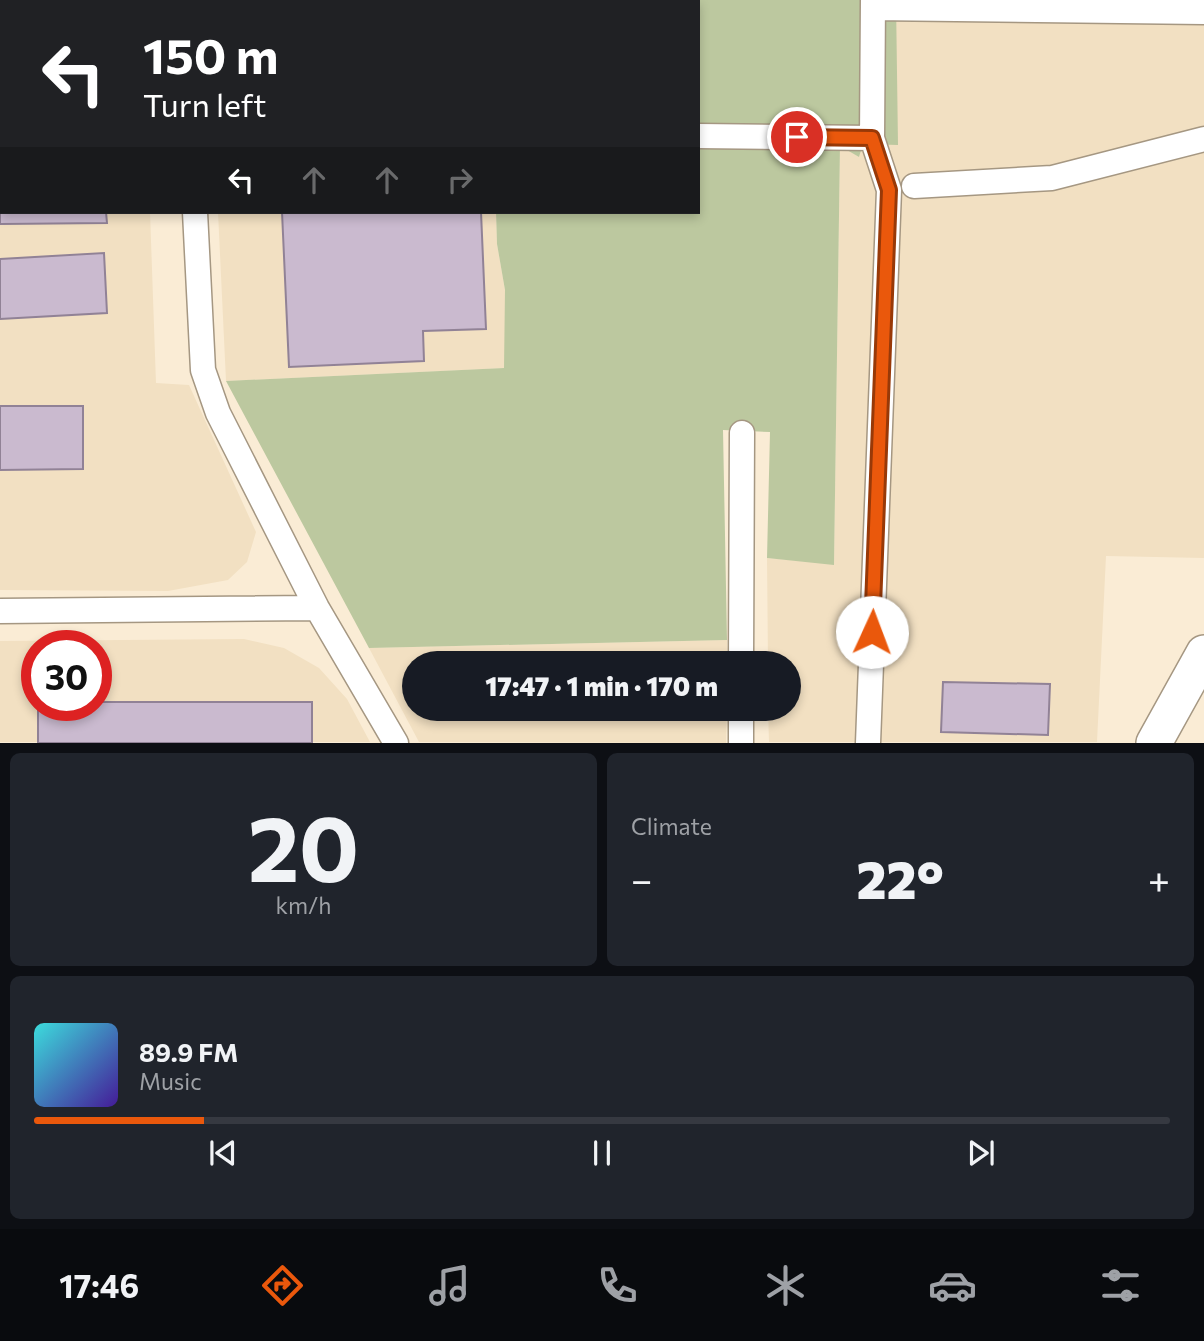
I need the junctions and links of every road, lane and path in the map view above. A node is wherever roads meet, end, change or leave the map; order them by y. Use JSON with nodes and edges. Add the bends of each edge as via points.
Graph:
{"nodes":[{"id":1,"x":873,"y":4,"type":"edge"},
{"id":2,"x":1204,"y":12,"type":"edge"},
{"id":3,"x":700,"y":136,"type":"edge"},
{"id":4,"x":872,"y":138,"type":"junction"},
{"id":5,"x":1204,"y":139,"type":"edge"},
{"id":6,"x":914,"y":186,"type":"dead end"},
{"id":7,"x":195,"y":214,"type":"edge"},
{"id":8,"x":742,"y":433,"type":"dead end"},
{"id":9,"x":317,"y":608,"type":"junction"},
{"id":10,"x":0,"y":611,"type":"edge"},
{"id":11,"x":741,"y":651,"type":"edge"},
{"id":12,"x":1204,"y":653,"type":"edge"},
{"id":13,"x":741,"y":721,"type":"edge"},
{"id":14,"x":396,"y":743,"type":"edge"},
{"id":15,"x":741,"y":743,"type":"edge"},
{"id":16,"x":868,"y":743,"type":"edge"},
{"id":17,"x":1154,"y":743,"type":"edge"}],
"edges":[{"from":1,"to":2,"type":"street"},
{"from":1,"to":4,"type":"street"},
{"from":3,"to":4,"type":"street"},
{"from":4,"to":16,"type":"street","via":[[889,190]]},
{"from":5,"to":6,"type":"street","via":[[1052,178]]},
{"from":7,"to":9,"type":"street","via":[[203,370],[218,413]]},
{"from":8,"to":11,"type":"street"},
{"from":9,"to":10,"type":"street"},
{"from":9,"to":14,"type":"street"},
{"from":12,"to":17,"type":"main road"},
{"from":13,"to":15,"type":"street"}]}
